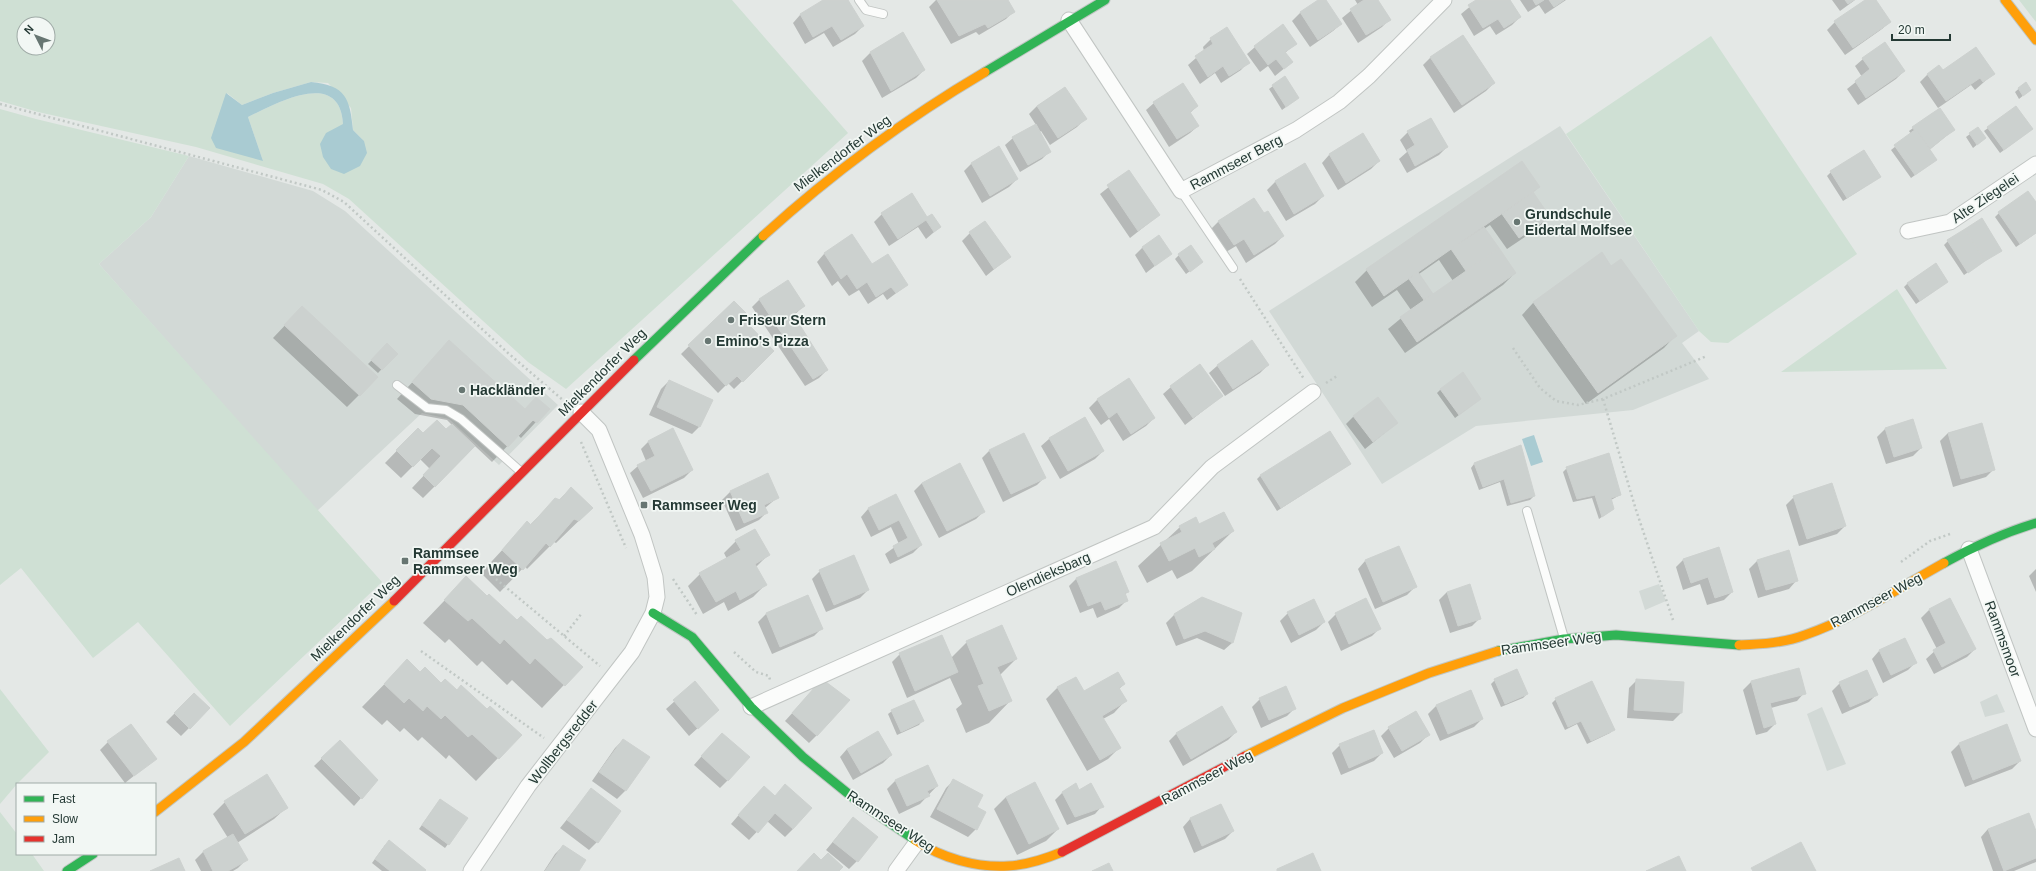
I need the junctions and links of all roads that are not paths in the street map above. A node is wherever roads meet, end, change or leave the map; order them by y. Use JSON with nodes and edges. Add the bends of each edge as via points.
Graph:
{"nodes":[{"id":1,"x":860,"y":0,"type":"edge"},
{"id":2,"x":1105,"y":0,"type":"edge"},
{"id":3,"x":1444,"y":0,"type":"edge"},
{"id":4,"x":2005,"y":0,"type":"edge"},
{"id":5,"x":883,"y":14,"type":"dead end"},
{"id":6,"x":1069,"y":20,"type":"junction"},
{"id":7,"x":2036,"y":40,"type":"edge"},
{"id":8,"x":2036,"y":164,"type":"edge"},
{"id":9,"x":1181,"y":191,"type":"junction"},
{"id":10,"x":1908,"y":231,"type":"dead end"},
{"id":11,"x":1233,"y":268,"type":"road end"},
{"id":12,"x":397,"y":385,"type":"dead end"},
{"id":13,"x":1313,"y":392,"type":"road end"},
{"id":14,"x":581,"y":412,"type":"junction"},
{"id":15,"x":521,"y":471,"type":"junction"},
{"id":16,"x":1527,"y":510,"type":"dead end"},
{"id":17,"x":2036,"y":523,"type":"edge"},
{"id":18,"x":1969,"y":549,"type":"junction"},
{"id":19,"x":653,"y":613,"type":"junction"},
{"id":20,"x":1564,"y":639,"type":"junction"},
{"id":21,"x":751,"y":707,"type":"junction"},
{"id":22,"x":2036,"y":729,"type":"edge"},
{"id":23,"x":156,"y":811,"type":"edge"},
{"id":24,"x":917,"y":842,"type":"junction"},
{"id":25,"x":91,"y":855,"type":"edge"},
{"id":26,"x":67,"y":871,"type":"edge"},
{"id":27,"x":471,"y":871,"type":"edge"},
{"id":28,"x":896,"y":871,"type":"edge"}],
"edges":[{"from":1,"to":5,"type":"lane","via":[[866,10]]},
{"from":2,"to":6,"type":"street","name":"Mielkendorfer Weg"},
{"from":3,"to":9,"type":"street","name":"Rammseer Berg","via":[[1374,71],[1339,102],[1296,130]]},
{"from":4,"to":7,"type":"street"},
{"from":6,"to":9,"type":"street","name":"Rammseer Berg"},
{"from":6,"to":14,"type":"street","name":"Mielkendorfer Weg","via":[[936,101],[799,203],[741,255]]},
{"from":8,"to":10,"type":"street","name":"Alte Ziegelei","via":[[1950,222]]},
{"from":9,"to":11,"type":"lane"},
{"from":12,"to":15,"type":"lane","via":[[427,408],[446,410],[461,419]]},
{"from":13,"to":21,"type":"street","name":"Olendieksbarg","via":[[1212,467],[1154,527]]},
{"from":14,"to":15,"type":"street","name":"Mielkendorfer Weg"},
{"from":14,"to":19,"type":"street","via":[[599,430],[642,535],[655,576],[657,597]]},
{"from":15,"to":23,"type":"street","name":"Mielkendorfer Weg","via":[[400,596],[244,742]]},
{"from":16,"to":20,"type":"lane"},
{"from":17,"to":18,"type":"street","name":"Rammseer Weg","via":[[2007,532]]},
{"from":18,"to":20,"type":"street","name":"Rammseer Weg","via":[[1834,624],[1804,636],[1767,644],[1729,646],[1616,635]]},
{"from":18,"to":22,"type":"street","name":"Rammsmoor"},
{"from":19,"to":21,"type":"street","name":"Rammseer Weg","via":[[692,637]]},
{"from":19,"to":27,"type":"street","name":"Wollbergsredder","via":[[632,652],[614,678],[528,786]]},
{"from":20,"to":24,"type":"street","name":"Rammseer Weg","via":[[1495,651],[1343,708],[1062,852],[1041,860],[1008,866],[972,863],[947,857]]},
{"from":21,"to":24,"type":"street","name":"Rammseer Weg","via":[[803,757],[856,800]]},
{"from":24,"to":28,"type":"street"},
{"from":25,"to":26,"type":"street"}]}
